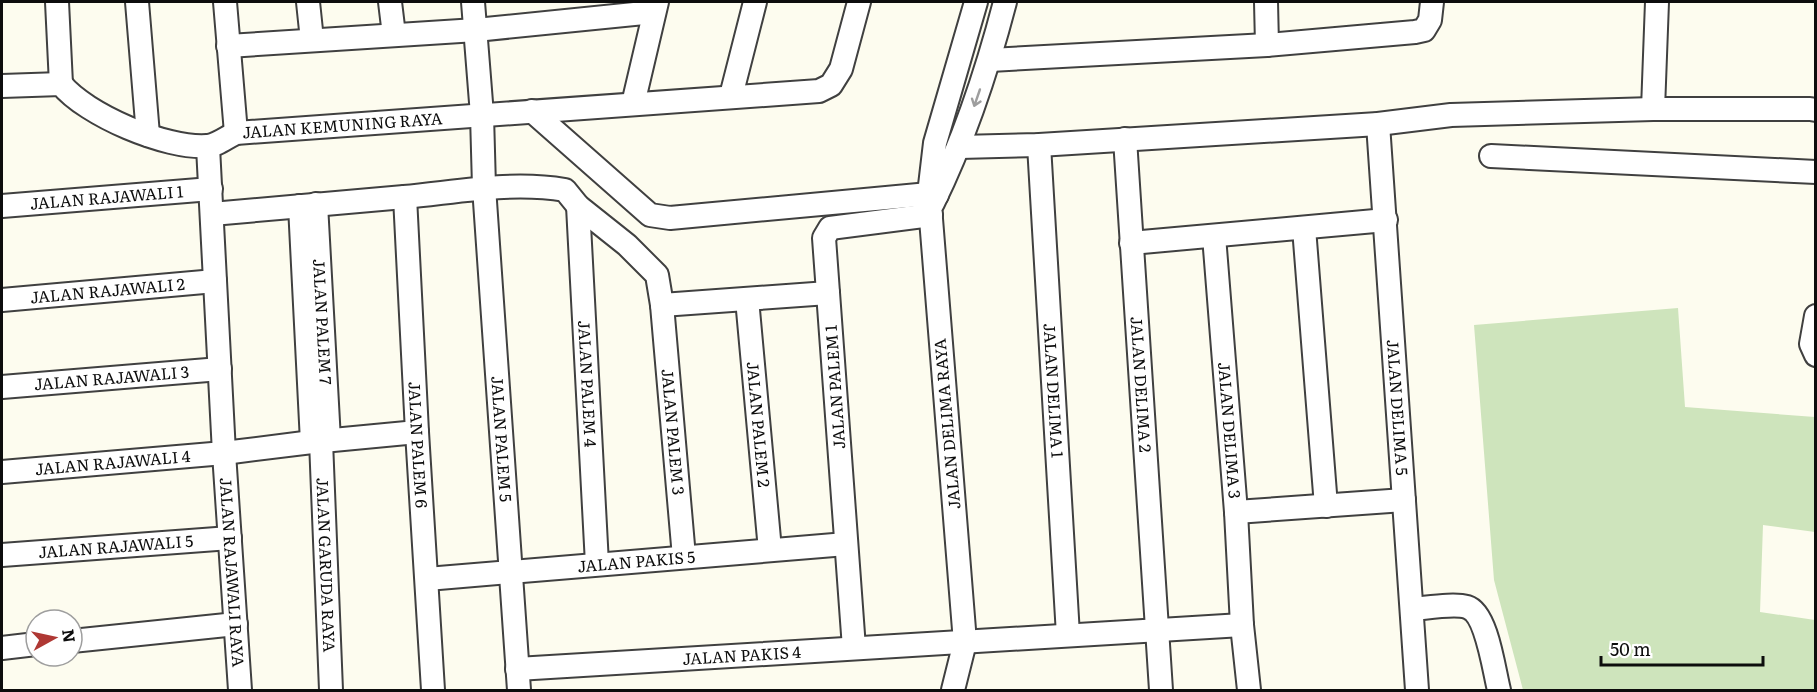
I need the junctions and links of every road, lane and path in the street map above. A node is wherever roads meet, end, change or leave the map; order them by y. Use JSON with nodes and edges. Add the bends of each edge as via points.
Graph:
{"nodes":[{"id":1,"x":57,"y":2,"type":"edge"},
{"id":2,"x":137,"y":2,"type":"edge"},
{"id":3,"x":225,"y":2,"type":"edge"},
{"id":4,"x":308,"y":2,"type":"edge"},
{"id":5,"x":390,"y":2,"type":"edge"},
{"id":6,"x":473,"y":2,"type":"edge"},
{"id":7,"x":755,"y":2,"type":"edge"},
{"id":8,"x":859,"y":2,"type":"edge"},
{"id":9,"x":976,"y":2,"type":"edge"},
{"id":10,"x":1005,"y":2,"type":"edge"},
{"id":11,"x":1266,"y":2,"type":"edge"},
{"id":12,"x":1432,"y":2,"type":"edge"},
{"id":13,"x":1658,"y":2,"type":"edge"},
{"id":14,"x":655,"y":7,"type":"edge"},
{"id":15,"x":476,"y":30,"type":"junction"},
{"id":16,"x":394,"y":35,"type":"junction"},
{"id":17,"x":312,"y":40,"type":"junction"},
{"id":18,"x":1267,"y":45,"type":"junction"},
{"id":19,"x":228,"y":46,"type":"junction"},
{"id":20,"x":990,"y":60,"type":"junction"},
{"id":21,"x":61,"y":84,"type":"junction"},
{"id":22,"x":2,"y":86,"type":"edge"},
{"id":23,"x":731,"y":96,"type":"junction"},
{"id":24,"x":633,"y":104,"type":"junction"},
{"id":25,"x":1653,"y":109,"type":"junction"},
{"id":26,"x":1815,"y":110,"type":"edge"},
{"id":27,"x":532,"y":111,"type":"junction"},
{"id":28,"x":482,"y":115,"type":"junction"},
{"id":29,"x":1378,"y":124,"type":"junction"},
{"id":30,"x":236,"y":133,"type":"junction"},
{"id":31,"x":148,"y":135,"type":"junction"},
{"id":32,"x":1125,"y":140,"type":"junction"},
{"id":33,"x":1039,"y":145,"type":"junction"},
{"id":34,"x":208,"y":147,"type":"junction"},
{"id":35,"x":960,"y":147,"type":"junction"},
{"id":36,"x":1491,"y":156,"type":"dead end"},
{"id":37,"x":1815,"y":172,"type":"edge"},
{"id":38,"x":484,"y":187,"type":"junction"},
{"id":39,"x":211,"y":189,"type":"junction"},
{"id":40,"x":405,"y":197,"type":"junction"},
{"id":41,"x":932,"y":203,"type":"junction"},
{"id":42,"x":308,"y":205,"type":"junction"},
{"id":43,"x":2,"y":206,"type":"edge"},
{"id":44,"x":578,"y":206,"type":"junction"},
{"id":45,"x":212,"y":214,"type":"junction"},
{"id":46,"x":1386,"y":220,"type":"junction"},
{"id":47,"x":1304,"y":228,"type":"junction"},
{"id":48,"x":1214,"y":236,"type":"junction"},
{"id":49,"x":1131,"y":243,"type":"junction"},
{"id":50,"x":216,"y":281,"type":"junction"},
{"id":51,"x":828,"y":293,"type":"junction"},
{"id":52,"x":747,"y":299,"type":"junction"},
{"id":53,"x":2,"y":300,"type":"edge"},
{"id":54,"x":662,"y":305,"type":"junction"},
{"id":55,"x":1815,"y":316,"type":"edge"},
{"id":56,"x":1815,"y":355,"type":"edge"},
{"id":57,"x":220,"y":369,"type":"junction"},
{"id":58,"x":2,"y":387,"type":"edge"},
{"id":59,"x":417,"y":432,"type":"junction"},
{"id":60,"x":321,"y":441,"type":"junction"},
{"id":61,"x":224,"y":453,"type":"junction"},
{"id":62,"x":2,"y":472,"type":"edge"},
{"id":63,"x":1404,"y":500,"type":"junction"},
{"id":64,"x":1326,"y":506,"type":"junction"},
{"id":65,"x":1236,"y":512,"type":"junction"},
{"id":66,"x":230,"y":538,"type":"junction"},
{"id":67,"x":846,"y":544,"type":"junction"},
{"id":68,"x":770,"y":550,"type":"junction"},
{"id":69,"x":2,"y":555,"type":"edge"},
{"id":70,"x":684,"y":557,"type":"junction"},
{"id":71,"x":597,"y":564,"type":"junction"},
{"id":72,"x":510,"y":571,"type":"junction"},
{"id":73,"x":427,"y":579,"type":"junction"},
{"id":74,"x":1412,"y":609,"type":"junction"},
{"id":75,"x":236,"y":624,"type":"junction"},
{"id":76,"x":1242,"y":625,"type":"junction"},
{"id":77,"x":1157,"y":630,"type":"junction"},
{"id":78,"x":1068,"y":635,"type":"junction"},
{"id":79,"x":84,"y":639,"type":"edge"},
{"id":80,"x":965,"y":642,"type":"junction"},
{"id":81,"x":24,"y":645,"type":"edge"},
{"id":82,"x":2,"y":648,"type":"edge"},
{"id":83,"x":854,"y":648,"type":"junction"},
{"id":84,"x":518,"y":680,"type":"edge"},
{"id":85,"x":240,"y":690,"type":"edge"},
{"id":86,"x":331,"y":690,"type":"edge"},
{"id":87,"x":433,"y":690,"type":"edge"},
{"id":88,"x":953,"y":690,"type":"edge"},
{"id":89,"x":1161,"y":690,"type":"edge"},
{"id":90,"x":1249,"y":690,"type":"edge"},
{"id":91,"x":1417,"y":690,"type":"edge"},
{"id":92,"x":1499,"y":690,"type":"edge"}],
"edges":[{"from":1,"to":21,"type":"street"},
{"from":2,"to":31,"type":"street"},
{"from":3,"to":19,"type":"street"},
{"from":4,"to":17,"type":"street"},
{"from":5,"to":16,"type":"street"},
{"from":6,"to":15,"type":"street"},
{"from":7,"to":23,"type":"street"},
{"from":8,"to":23,"type":"street","name":"JALAN KEMUNING RAYA","via":[[840,69],[831,85],[819,91]]},
{"from":9,"to":41,"type":"street","name":"JALAN DELIMA RAYA","via":[[936,143]]},
{"from":10,"to":20,"type":"street"},
{"from":11,"to":18,"type":"street"},
{"from":12,"to":18,"type":"street","via":[[1430,20],[1424,30]]},
{"from":13,"to":25,"type":"street"},
{"from":14,"to":15,"type":"street"},
{"from":14,"to":24,"type":"street"},
{"from":15,"to":16,"type":"street"},
{"from":15,"to":28,"type":"street"},
{"from":16,"to":17,"type":"street"},
{"from":17,"to":19,"type":"street"},
{"from":18,"to":20,"type":"street"},
{"from":19,"to":30,"type":"street"},
{"from":20,"to":35,"type":"street","one_way":true},
{"from":21,"to":22,"type":"street"},
{"from":21,"to":31,"type":"street","via":[[72,96],[110,119]]},
{"from":23,"to":24,"type":"street","name":"JALAN KEMUNING RAYA"},
{"from":24,"to":27,"type":"street","name":"JALAN KEMUNING RAYA"},
{"from":25,"to":26,"type":"street"},
{"from":25,"to":29,"type":"street","via":[[1451,115]]},
{"from":27,"to":28,"type":"street","name":"JALAN KEMUNING RAYA"},
{"from":27,"to":41,"type":"street","via":[[650,215],[670,218]]},
{"from":28,"to":30,"type":"street","name":"JALAN KEMUNING RAYA"},
{"from":28,"to":38,"type":"street","name":"JALAN PALEM 5"},
{"from":29,"to":32,"type":"street"},
{"from":29,"to":46,"type":"street","name":"JALAN DELIMA 5"},
{"from":30,"to":34,"type":"street","name":"JALAN KEMUNING RAYA"},
{"from":31,"to":34,"type":"street","via":[[167,142]]},
{"from":32,"to":33,"type":"street"},
{"from":32,"to":49,"type":"street","name":"JALAN DELIMA 2"},
{"from":33,"to":35,"type":"street"},
{"from":33,"to":78,"type":"street","name":"JALAN DELIMA 1"},
{"from":34,"to":39,"type":"street","name":"JALAN RAJAWALI RAYA"},
{"from":35,"to":41,"type":"street"},
{"from":36,"to":37,"type":"street"},
{"from":38,"to":40,"type":"street","name":"JALAN PALEM 3"},
{"from":38,"to":44,"type":"street","name":"JALAN PALEM 3","via":[[565,190]]},
{"from":38,"to":72,"type":"street","name":"JALAN PALEM 5"},
{"from":39,"to":43,"type":"street","name":"JALAN RAJAWALI 1"},
{"from":39,"to":45,"type":"street","name":"JALAN RAJAWALI RAYA"},
{"from":40,"to":42,"type":"street","name":"JALAN PALEM 3"},
{"from":40,"to":59,"type":"street","name":"JALAN PALEM 6"},
{"from":41,"to":51,"type":"street","name":"JALAN PALEM 1","via":[[830,228],[824,238]]},
{"from":41,"to":80,"type":"street","name":"JALAN DELIMA RAYA"},
{"from":42,"to":45,"type":"street","name":"JALAN PALEM 3"},
{"from":42,"to":60,"type":"street","name":"JALAN PALEM 7"},
{"from":44,"to":54,"type":"street","name":"JALAN PALEM 3","via":[[657,275]]},
{"from":44,"to":71,"type":"street","name":"JALAN PALEM 4"},
{"from":45,"to":50,"type":"street","name":"JALAN RAJAWALI RAYA"},
{"from":46,"to":47,"type":"street"},
{"from":46,"to":63,"type":"street","name":"JALAN DELIMA 5"},
{"from":47,"to":48,"type":"street"},
{"from":47,"to":64,"type":"street"},
{"from":48,"to":49,"type":"street"},
{"from":48,"to":65,"type":"street","name":"JALAN DELIMA 3"},
{"from":49,"to":77,"type":"street","name":"JALAN DELIMA 2"},
{"from":50,"to":53,"type":"street","name":"JALAN RAJAWALI 2"},
{"from":50,"to":57,"type":"street","name":"JALAN RAJAWALI RAYA"},
{"from":51,"to":52,"type":"street"},
{"from":51,"to":67,"type":"street","name":"JALAN PALEM 1"},
{"from":52,"to":54,"type":"street"},
{"from":52,"to":68,"type":"street","name":"JALAN PALEM 2"},
{"from":54,"to":70,"type":"street","name":"JALAN PALEM 3"},
{"from":55,"to":56,"type":"street","via":[[1811,344]]},
{"from":57,"to":58,"type":"street","name":"JALAN RAJAWALI 3"},
{"from":57,"to":61,"type":"street","name":"JALAN RAJAWALI RAYA"},
{"from":59,"to":60,"type":"street","name":"JALAN RAJAWALI 4"},
{"from":59,"to":73,"type":"street","name":"JALAN PALEM 6"},
{"from":60,"to":61,"type":"street","name":"JALAN RAJAWALI 4"},
{"from":60,"to":86,"type":"street","name":"JALAN GARUDA RAYA"},
{"from":61,"to":62,"type":"street","name":"JALAN RAJAWALI 4"},
{"from":61,"to":66,"type":"street","name":"JALAN RAJAWALI RAYA"},
{"from":63,"to":64,"type":"street"},
{"from":63,"to":74,"type":"street","name":"JALAN DELIMA 5"},
{"from":64,"to":65,"type":"street"},
{"from":65,"to":76,"type":"street","name":"JALAN DELIMA 3"},
{"from":66,"to":69,"type":"street","name":"JALAN RAJAWALI 5"},
{"from":66,"to":75,"type":"street","name":"JALAN RAJAWALI RAYA"},
{"from":67,"to":68,"type":"street","name":"JALAN PAKIS 5"},
{"from":67,"to":83,"type":"street","name":"JALAN PALEM 1"},
{"from":68,"to":70,"type":"street","name":"JALAN PAKIS 5"},
{"from":70,"to":71,"type":"street","name":"JALAN PAKIS 5"},
{"from":71,"to":72,"type":"street","name":"JALAN PAKIS 5"},
{"from":72,"to":73,"type":"street","name":"JALAN PAKIS 5"},
{"from":72,"to":84,"type":"street","name":"JALAN PALEM 5"},
{"from":73,"to":87,"type":"street","name":"JALAN PALEM 6"},
{"from":74,"to":91,"type":"street","name":"JALAN DELIMA 5"},
{"from":74,"to":92,"type":"street","via":[[1474,609],[1482,620]]},
{"from":75,"to":79,"type":"street"},
{"from":75,"to":85,"type":"street","name":"JALAN RAJAWALI RAYA"},
{"from":76,"to":77,"type":"street","name":"JALAN PAKIS 4"},
{"from":76,"to":90,"type":"street","name":"JALAN DELIMA 3"},
{"from":77,"to":78,"type":"street","name":"JALAN PAKIS 4"},
{"from":77,"to":89,"type":"street","name":"JALAN DELIMA 2"},
{"from":78,"to":80,"type":"street","name":"JALAN PAKIS 4"},
{"from":80,"to":83,"type":"street","name":"JALAN PAKIS 4"},
{"from":80,"to":88,"type":"street","name":"JALAN DELIMA RAYA"},
{"from":81,"to":82,"type":"street"},
{"from":83,"to":84,"type":"street","name":"JALAN PAKIS 4"}]}
